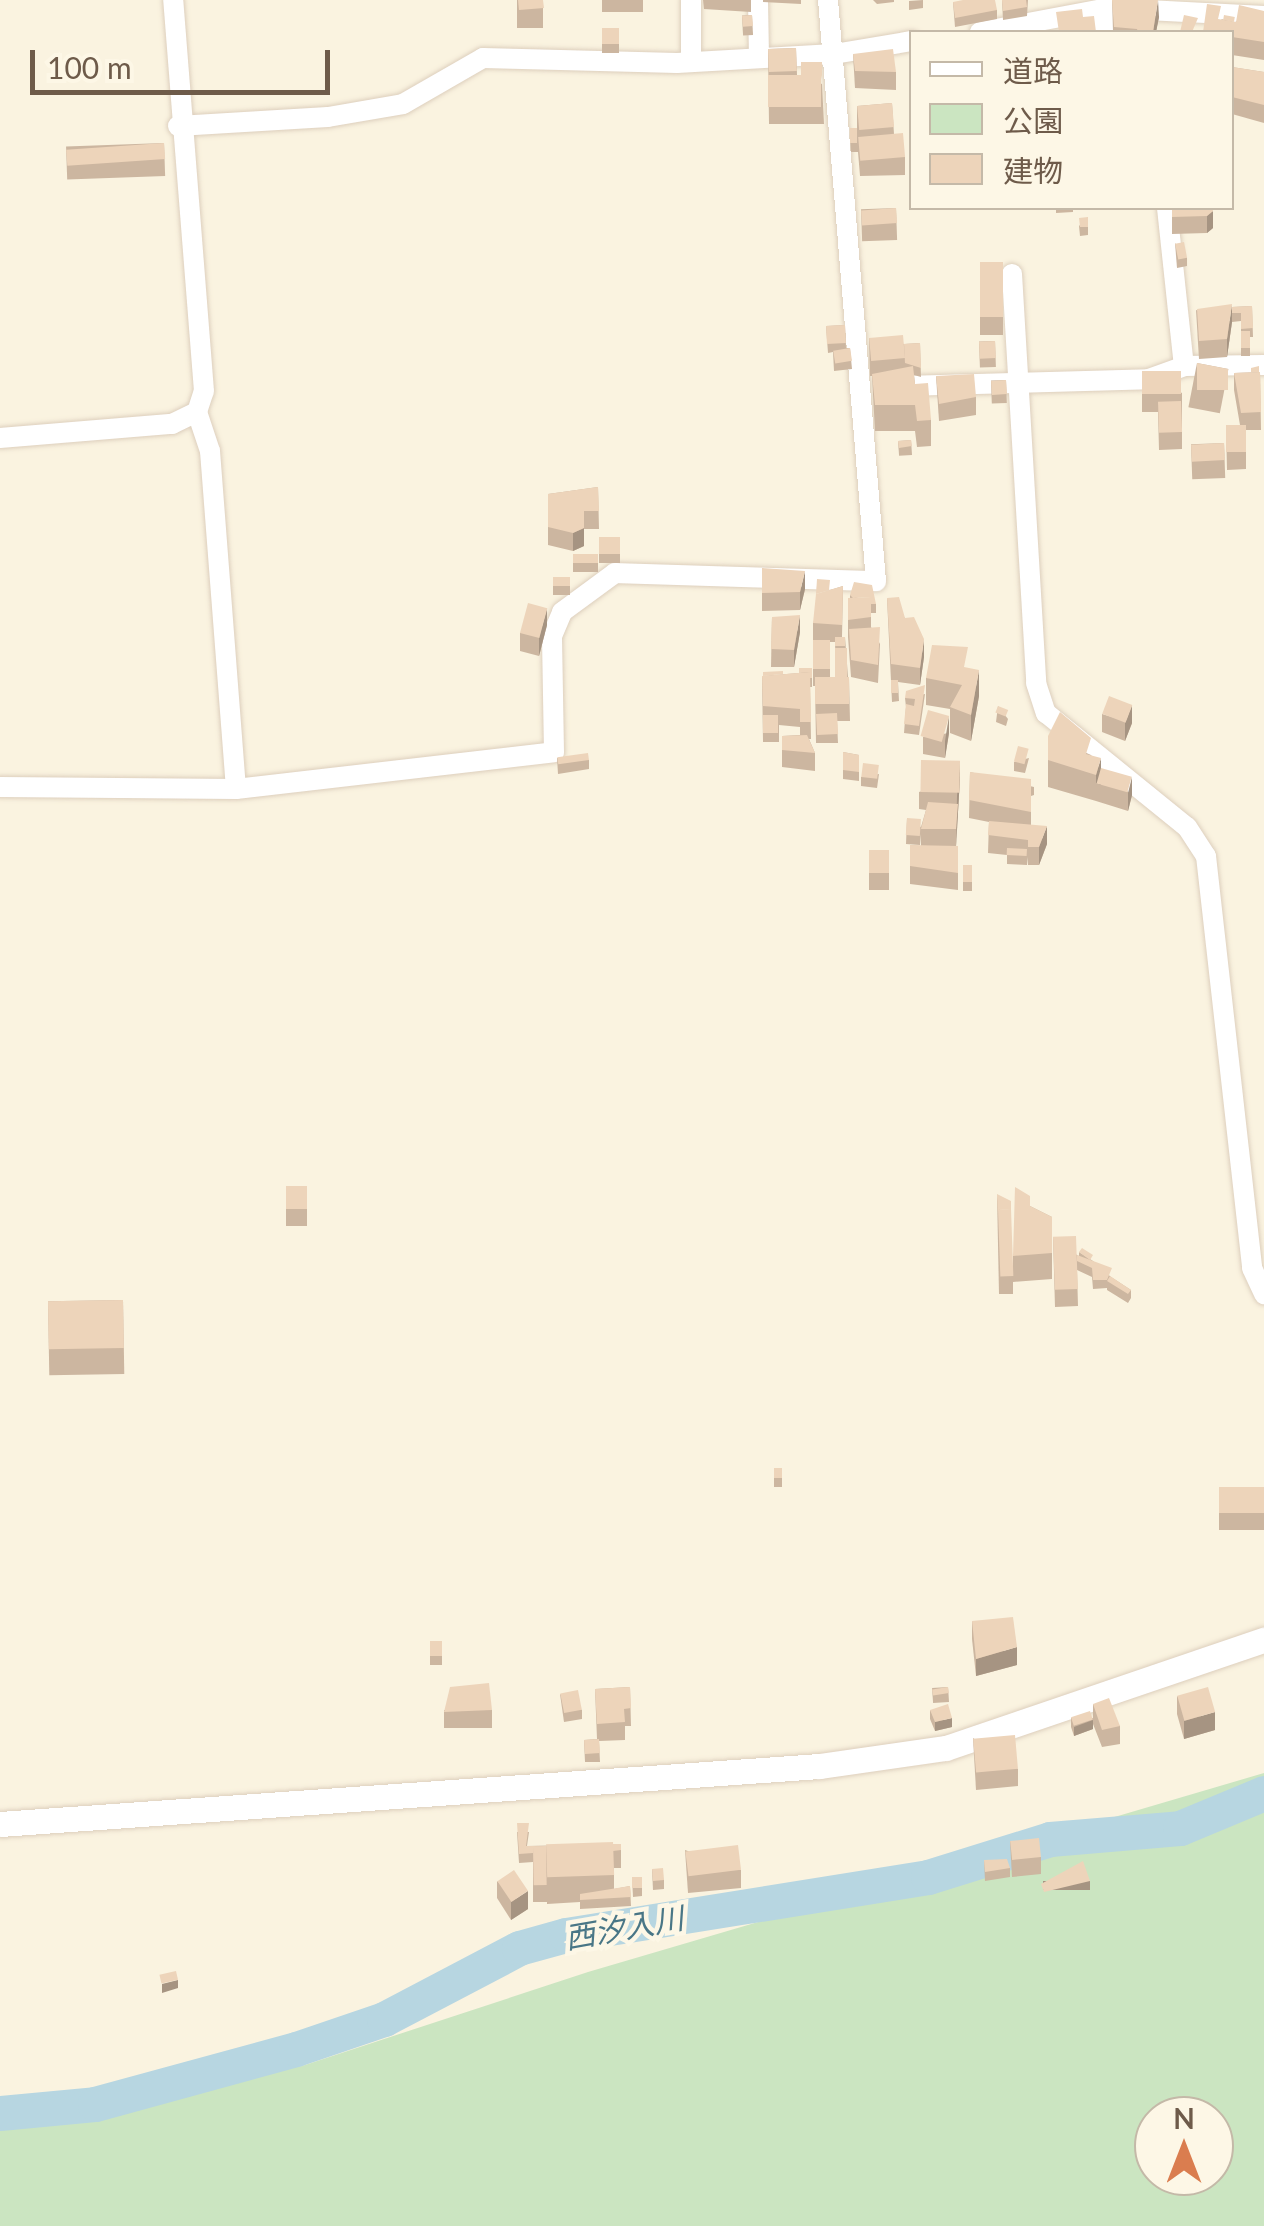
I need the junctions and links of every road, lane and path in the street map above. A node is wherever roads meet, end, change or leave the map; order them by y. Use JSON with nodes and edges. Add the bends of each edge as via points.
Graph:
{"nodes":[{"id":1,"x":173,"y":0,"type":"edge"},
{"id":2,"x":691,"y":0,"type":"edge"},
{"id":3,"x":758,"y":0,"type":"edge"},
{"id":4,"x":828,"y":0,"type":"edge"},
{"id":5,"x":1106,"y":5,"type":"edge"},
{"id":6,"x":1264,"y":16,"type":"edge"},
{"id":7,"x":1203,"y":23,"type":"edge"},
{"id":8,"x":989,"y":30,"type":"edge"},
{"id":9,"x":1104,"y":30,"type":"edge"},
{"id":10,"x":909,"y":42,"type":"edge"},
{"id":11,"x":834,"y":54,"type":"junction"},
{"id":12,"x":759,"y":58,"type":"junction"},
{"id":13,"x":691,"y":62,"type":"junction"},
{"id":14,"x":178,"y":126,"type":"junction"},
{"id":15,"x":1167,"y":210,"type":"edge"},
{"id":16,"x":1012,"y":274,"type":"dead end"},
{"id":17,"x":1264,"y":365,"type":"edge"},
{"id":18,"x":1184,"y":366,"type":"junction"},
{"id":19,"x":1017,"y":378,"type":"junction"},
{"id":20,"x":864,"y":389,"type":"junction"},
{"id":21,"x":197,"y":412,"type":"junction"},
{"id":22,"x":0,"y":438,"type":"edge"},
{"id":23,"x":0,"y":787,"type":"edge"},
{"id":24,"x":236,"y":789,"type":"junction"},
{"id":25,"x":1264,"y":1294,"type":"edge"},
{"id":26,"x":1264,"y":1640,"type":"edge"},
{"id":27,"x":0,"y":1824,"type":"edge"}],
"edges":[{"from":1,"to":14,"type":"street"},
{"from":2,"to":13,"type":"street"},
{"from":3,"to":12,"type":"street"},
{"from":4,"to":11,"type":"street"},
{"from":5,"to":7,"type":"street"},
{"from":5,"to":8,"type":"street"},
{"from":5,"to":9,"type":"street"},
{"from":6,"to":7,"type":"street"},
{"from":10,"to":11,"type":"street"},
{"from":11,"to":12,"type":"street"},
{"from":11,"to":20,"type":"street"},
{"from":12,"to":13,"type":"street"},
{"from":13,"to":14,"type":"street","via":[[483,58],[403,104],[328,118]]},
{"from":14,"to":21,"type":"street","via":[[204,391]]},
{"from":15,"to":18,"type":"street"},
{"from":16,"to":19,"type":"street"},
{"from":17,"to":18,"type":"street"},
{"from":18,"to":19,"type":"street","via":[[1149,379]]},
{"from":19,"to":20,"type":"street"},
{"from":19,"to":25,"type":"street","via":[[1036,683],[1046,712],[1187,827],[1206,856],[1252,1268]]},
{"from":20,"to":24,"type":"street","via":[[876,581],[615,573],[562,612],[552,636],[554,752]]},
{"from":21,"to":22,"type":"street","via":[[172,424]]},
{"from":21,"to":24,"type":"street","via":[[210,451]]},
{"from":23,"to":24,"type":"street"},
{"from":26,"to":27,"type":"street","via":[[946,1748],[818,1766]]}]}
